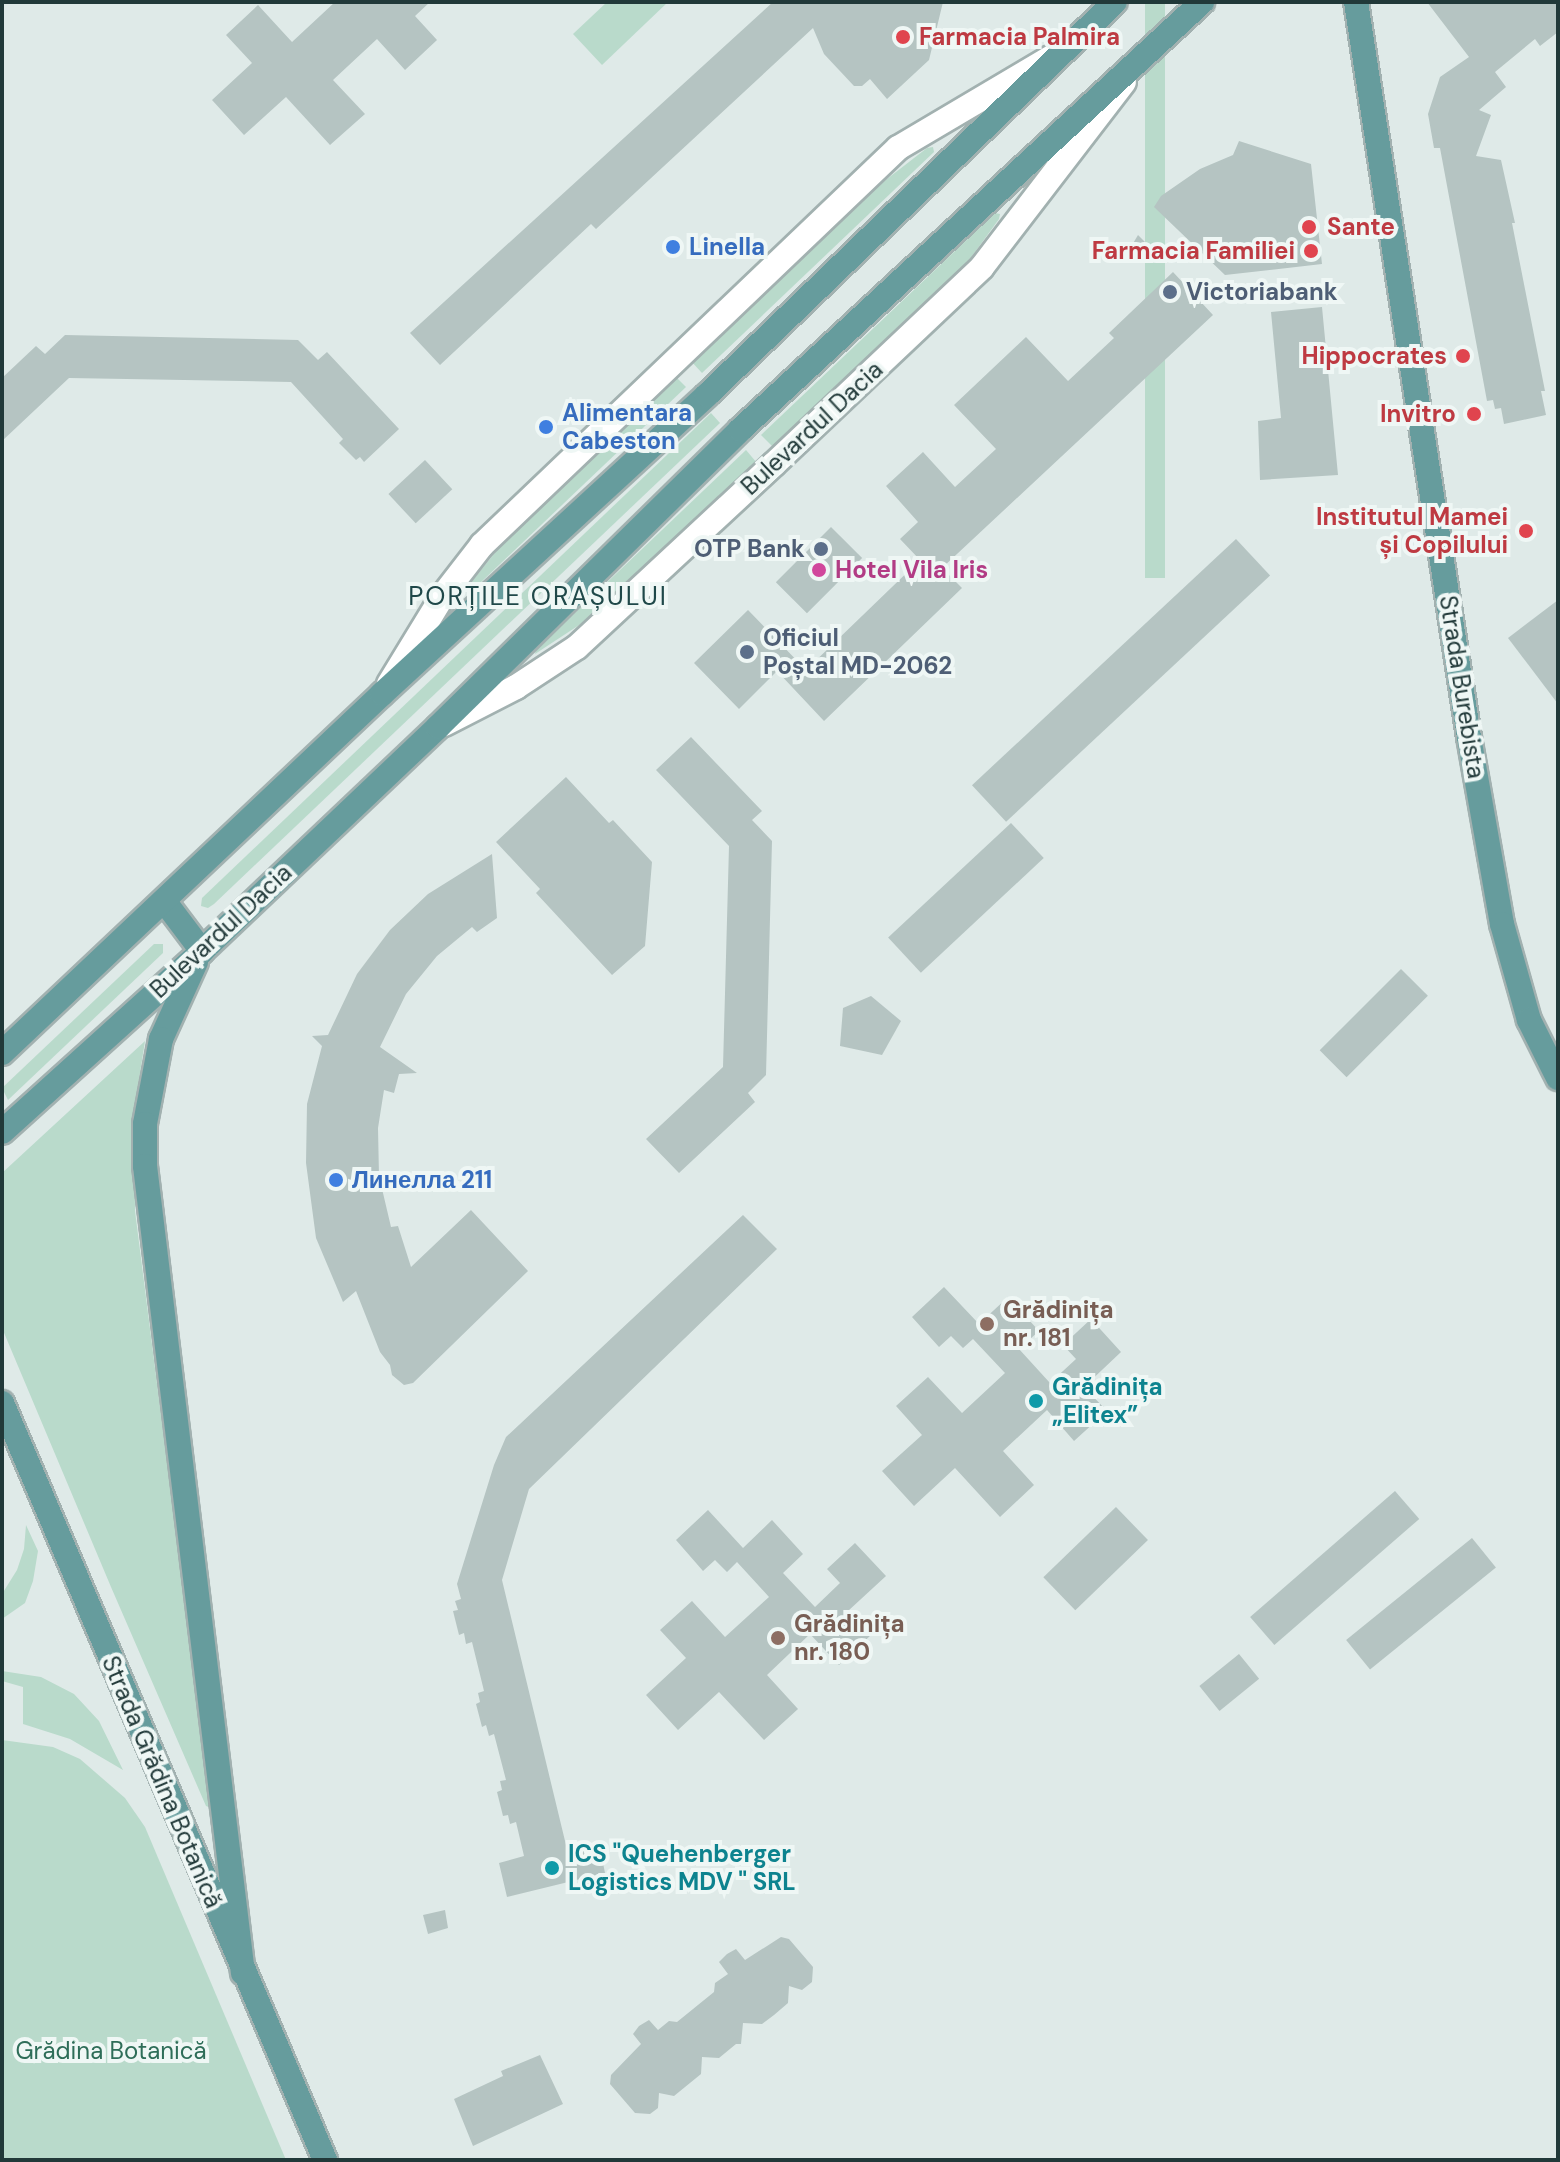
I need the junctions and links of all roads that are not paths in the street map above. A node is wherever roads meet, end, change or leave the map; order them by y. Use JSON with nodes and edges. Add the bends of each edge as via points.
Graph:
{"nodes":[{"id":1,"x":1115,"y":2,"type":"edge"},
{"id":2,"x":1202,"y":2,"type":"edge"},
{"id":3,"x":1356,"y":2,"type":"edge"},
{"id":4,"x":1065,"y":48,"type":"junction"},
{"id":5,"x":1132,"y":70,"type":"junction"},
{"id":6,"x":382,"y":694,"type":"junction"},
{"id":7,"x":438,"y":727,"type":"junction"},
{"id":8,"x":165,"y":902,"type":"junction"},
{"id":9,"x":202,"y":951,"type":"junction"},
{"id":10,"x":2,"y":1053,"type":"edge"},
{"id":11,"x":1558,"y":1078,"type":"edge"},
{"id":12,"x":2,"y":1132,"type":"edge"},
{"id":13,"x":2,"y":1403,"type":"edge"},
{"id":14,"x":243,"y":1973,"type":"junction"},
{"id":15,"x":325,"y":2160,"type":"edge"}],
"edges":[{"from":1,"to":4,"type":"main road"},
{"from":2,"to":5,"type":"main road","name":"Bulevardul Dacia"},
{"from":3,"to":11,"type":"main road","name":"Strada Burebista","via":[[1502,924],[1529,1020]]},
{"from":4,"to":6,"type":"main road","via":[[707,395]]},
{"from":4,"to":6,"type":"street","via":[[898,148],[854,188],[482,545],[444,594]]},
{"from":5,"to":7,"type":"main road","name":"Bulevardul Dacia","via":[[740,430]]},
{"from":5,"to":7,"type":"street","name":"Bulevardul Dacia","via":[[982,267],[796,444],[577,647],[516,687]]},
{"from":6,"to":8,"type":"main road"},
{"from":7,"to":9,"type":"main road","name":"Bulevardul Dacia"},
{"from":8,"to":9,"type":"main road"},
{"from":8,"to":10,"type":"main road"},
{"from":9,"to":12,"type":"main road","name":"Bulevardul Dacia"},
{"from":9,"to":14,"type":"main road","via":[[161,1039],[145,1124],[145,1166]]},
{"from":13,"to":14,"type":"main road","name":"Strada Grădina Botanică"},
{"from":14,"to":15,"type":"main road","name":"Strada Grădina Botanică"}]}
